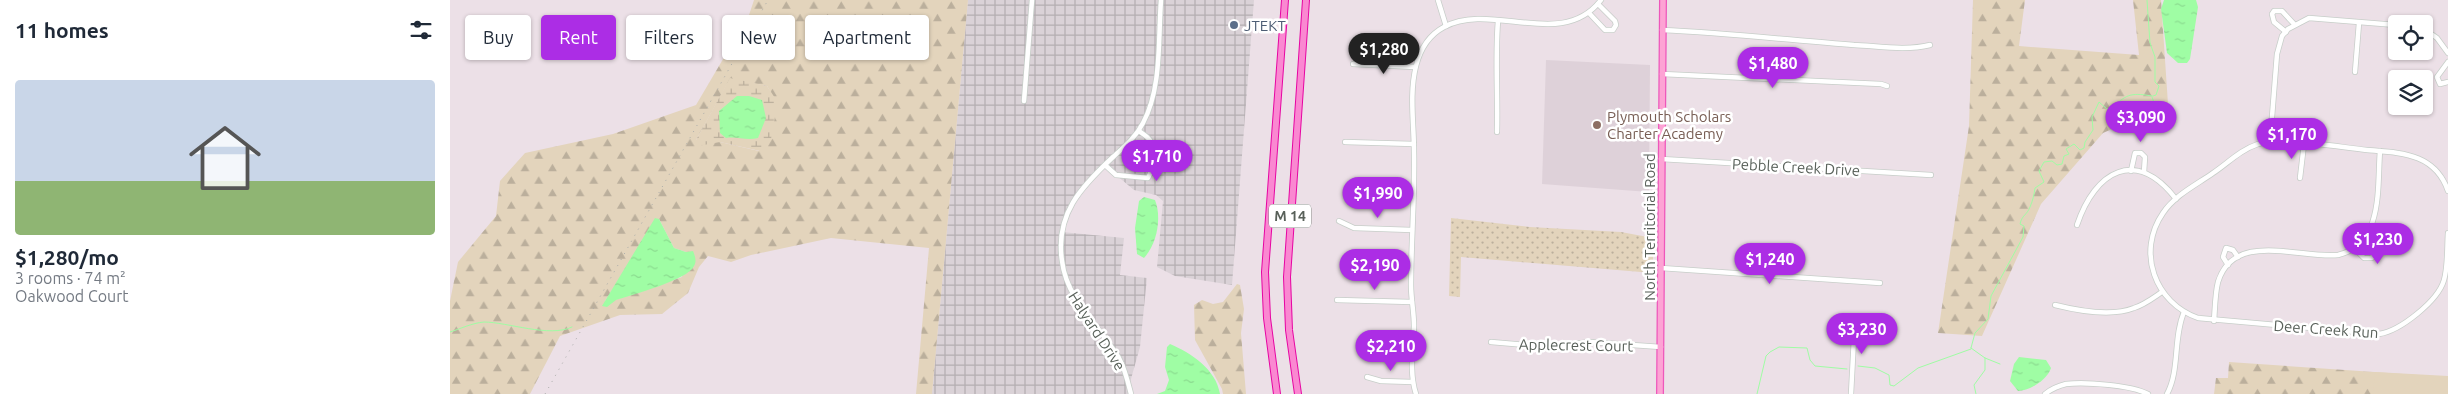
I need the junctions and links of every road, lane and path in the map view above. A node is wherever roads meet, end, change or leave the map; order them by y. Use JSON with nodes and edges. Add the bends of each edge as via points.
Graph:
{"nodes":[{"id":1,"x":1032,"y":0,"type":"edge"},
{"id":2,"x":1161,"y":0,"type":"edge"},
{"id":3,"x":1285,"y":0,"type":"edge"},
{"id":4,"x":1306,"y":0,"type":"edge"},
{"id":5,"x":1438,"y":0,"type":"edge"},
{"id":6,"x":1663,"y":0,"type":"edge"},
{"id":7,"x":1600,"y":2,"type":"edge"},
{"id":8,"x":1589,"y":13,"type":"junction"},
{"id":9,"x":1498,"y":21,"type":"junction"},
{"id":10,"x":2359,"y":23,"type":"junction"},
{"id":11,"x":2294,"y":24,"type":"junction"},
{"id":12,"x":2388,"y":25,"type":"edge"},
{"id":13,"x":1446,"y":26,"type":"junction"},
{"id":14,"x":1662,"y":30,"type":"junction"},
{"id":15,"x":2286,"y":32,"type":"junction"},
{"id":16,"x":2433,"y":35,"type":"edge"},
{"id":17,"x":1930,"y":45,"type":"dead end"},
{"id":18,"x":2448,"y":53,"type":"edge"},
{"id":19,"x":2448,"y":62,"type":"edge"},
{"id":20,"x":1353,"y":64,"type":"dead end"},
{"id":21,"x":1415,"y":67,"type":"junction"},
{"id":22,"x":2354,"y":72,"type":"dead end"},
{"id":23,"x":1662,"y":74,"type":"junction"},
{"id":24,"x":2448,"y":82,"type":"edge"},
{"id":25,"x":1887,"y":86,"type":"dead end"},
{"id":26,"x":1024,"y":101,"type":"dead end"},
{"id":27,"x":1138,"y":131,"type":"junction"},
{"id":28,"x":1497,"y":132,"type":"dead end"},
{"id":29,"x":1345,"y":142,"type":"dead end"},
{"id":30,"x":2270,"y":142,"type":"junction"},
{"id":31,"x":1414,"y":144,"type":"junction"},
{"id":32,"x":2304,"y":144,"type":"junction"},
{"id":33,"x":2380,"y":151,"type":"junction"},
{"id":34,"x":1661,"y":159,"type":"junction"},
{"id":35,"x":1104,"y":165,"type":"junction"},
{"id":36,"x":2131,"y":171,"type":"junction"},
{"id":37,"x":2144,"y":172,"type":"junction"},
{"id":38,"x":1931,"y":174,"type":"dead end"},
{"id":39,"x":2300,"y":178,"type":"dead end"},
{"id":40,"x":2448,"y":191,"type":"edge"},
{"id":41,"x":2176,"y":199,"type":"junction"},
{"id":42,"x":1339,"y":221,"type":"dead end"},
{"id":43,"x":2077,"y":225,"type":"dead end"},
{"id":44,"x":1412,"y":230,"type":"junction"},
{"id":45,"x":2448,"y":233,"type":"edge"},
{"id":46,"x":2363,"y":240,"type":"junction"},
{"id":47,"x":2354,"y":248,"type":"junction"},
{"id":48,"x":2238,"y":257,"type":"junction"},
{"id":49,"x":2228,"y":265,"type":"junction"},
{"id":50,"x":1661,"y":268,"type":"junction"},
{"id":51,"x":1880,"y":283,"type":"dead end"},
{"id":52,"x":2162,"y":292,"type":"junction"},
{"id":53,"x":1337,"y":300,"type":"dead end"},
{"id":54,"x":1412,"y":302,"type":"junction"},
{"id":55,"x":2055,"y":305,"type":"dead end"},
{"id":56,"x":2184,"y":312,"type":"junction"},
{"id":57,"x":2214,"y":320,"type":"junction"},
{"id":58,"x":1890,"y":335,"type":"dead end"},
{"id":59,"x":1491,"y":342,"type":"dead end"},
{"id":60,"x":1661,"y":347,"type":"junction"},
{"id":61,"x":1367,"y":377,"type":"dead end"},
{"id":62,"x":1413,"y":382,"type":"junction"},
{"id":63,"x":1131,"y":394,"type":"edge"},
{"id":64,"x":1277,"y":394,"type":"edge"},
{"id":65,"x":1298,"y":394,"type":"edge"},
{"id":66,"x":1416,"y":394,"type":"edge"},
{"id":67,"x":1660,"y":394,"type":"edge"},
{"id":68,"x":1851,"y":394,"type":"edge"},
{"id":69,"x":2045,"y":394,"type":"edge"},
{"id":70,"x":2148,"y":394,"type":"edge"},
{"id":71,"x":2167,"y":394,"type":"edge"}],
"edges":[{"from":1,"to":26,"type":"street"},
{"from":2,"to":27,"type":"street","name":"Halyard Drive","via":[[1154,91],[1148,114]]},
{"from":3,"to":64,"type":"highway","number":"M 14","via":[[1265,272],[1266,318]]},
{"from":4,"to":65,"type":"highway","number":"M 14","via":[[1286,277]]},
{"from":5,"to":13,"type":"street"},
{"from":6,"to":14,"type":"main road","name":"North Territorial Road"},
{"from":7,"to":8,"type":"street"},
{"from":7,"to":8,"type":"street","via":[[1615,21],[1615,28],[1605,30]]},
{"from":8,"to":9,"type":"street","via":[[1563,23]]},
{"from":9,"to":13,"type":"street","via":[[1466,20]]},
{"from":9,"to":28,"type":"street"},
{"from":10,"to":11,"type":"street","via":[[2309,18]]},
{"from":10,"to":12,"type":"street"},
{"from":10,"to":22,"type":"street"},
{"from":11,"to":15,"type":"street"},
{"from":11,"to":15,"type":"street","via":[[2282,11],[2274,11],[2274,22]]},
{"from":13,"to":21,"type":"street","via":[[1426,42]]},
{"from":14,"to":17,"type":"street","via":[[1920,48]]},
{"from":14,"to":23,"type":"main road","name":"North Territorial Road"},
{"from":15,"to":30,"type":"street","via":[[2277,54]]},
{"from":16,"to":18,"type":"street"},
{"from":19,"to":24,"type":"street","via":[[2437,77],[2440,84]]},
{"from":20,"to":21,"type":"street"},
{"from":21,"to":31,"type":"street"},
{"from":23,"to":25,"type":"street"},
{"from":23,"to":34,"type":"main road","name":"North Territorial Road"},
{"from":27,"to":35,"type":"street","name":"Halyard Drive"},
{"from":27,"to":35,"type":"street","via":[[1149,139],[1152,146],[1148,178],[1116,175]]},
{"from":29,"to":31,"type":"street"},
{"from":30,"to":32,"type":"street"},
{"from":30,"to":41,"type":"street","via":[[2248,148]]},
{"from":31,"to":44,"type":"street"},
{"from":32,"to":33,"type":"street"},
{"from":32,"to":39,"type":"street"},
{"from":33,"to":40,"type":"street","via":[[2408,153],[2422,158],[2439,173]]},
{"from":33,"to":46,"type":"street","via":[[2374,218]]},
{"from":34,"to":38,"type":"street","name":"Pebble Creek Drive"},
{"from":34,"to":50,"type":"main road","name":"North Territorial Road"},
{"from":35,"to":63,"type":"street","name":"Halyard Drive","via":[[1082,187],[1070,207],[1062,234],[1062,260],[1074,297],[1119,359]]},
{"from":36,"to":37,"type":"street"},
{"from":36,"to":37,"type":"street","via":[[2133,156],[2141,153],[2145,157]]},
{"from":36,"to":43,"type":"street","via":[[2115,174],[2099,184],[2087,199]]},
{"from":37,"to":41,"type":"street","via":[[2161,182]]},
{"from":41,"to":52,"type":"street","via":[[2160,218],[2152,243],[2152,269]]},
{"from":42,"to":44,"type":"street","via":[[1354,228]]},
{"from":44,"to":54,"type":"street"},
{"from":45,"to":57,"type":"street","name":"Deer Creek Run","via":[[2445,274],[2438,293],[2390,332]]},
{"from":46,"to":47,"type":"street"},
{"from":46,"to":47,"type":"street","via":[[2374,252],[2372,258],[2364,258]]},
{"from":47,"to":48,"type":"street","via":[[2331,255],[2262,250]]},
{"from":48,"to":49,"type":"street"},
{"from":48,"to":49,"type":"street","via":[[2233,250],[2226,248],[2223,257]]},
{"from":49,"to":57,"type":"street","via":[[2218,285]]},
{"from":50,"to":51,"type":"street"},
{"from":50,"to":60,"type":"main road","name":"North Territorial Road"},
{"from":52,"to":55,"type":"street","via":[[2125,311],[2102,312]]},
{"from":52,"to":56,"type":"street"},
{"from":53,"to":54,"type":"street"},
{"from":54,"to":62,"type":"street"},
{"from":56,"to":57,"type":"street","name":"Deer Creek Run"},
{"from":56,"to":71,"type":"street","via":[[2178,326],[2173,373]]},
{"from":58,"to":68,"type":"street","via":[[1857,334],[1852,343]]},
{"from":59,"to":60,"type":"street","name":"Applecrest Court","via":[[1548,347],[1590,342]]},
{"from":60,"to":67,"type":"main road","name":"North Territorial Road"},
{"from":61,"to":62,"type":"street"},
{"from":62,"to":66,"type":"street"},
{"from":69,"to":70,"type":"street","via":[[2062,385],[2076,384],[2131,388]]}]}
